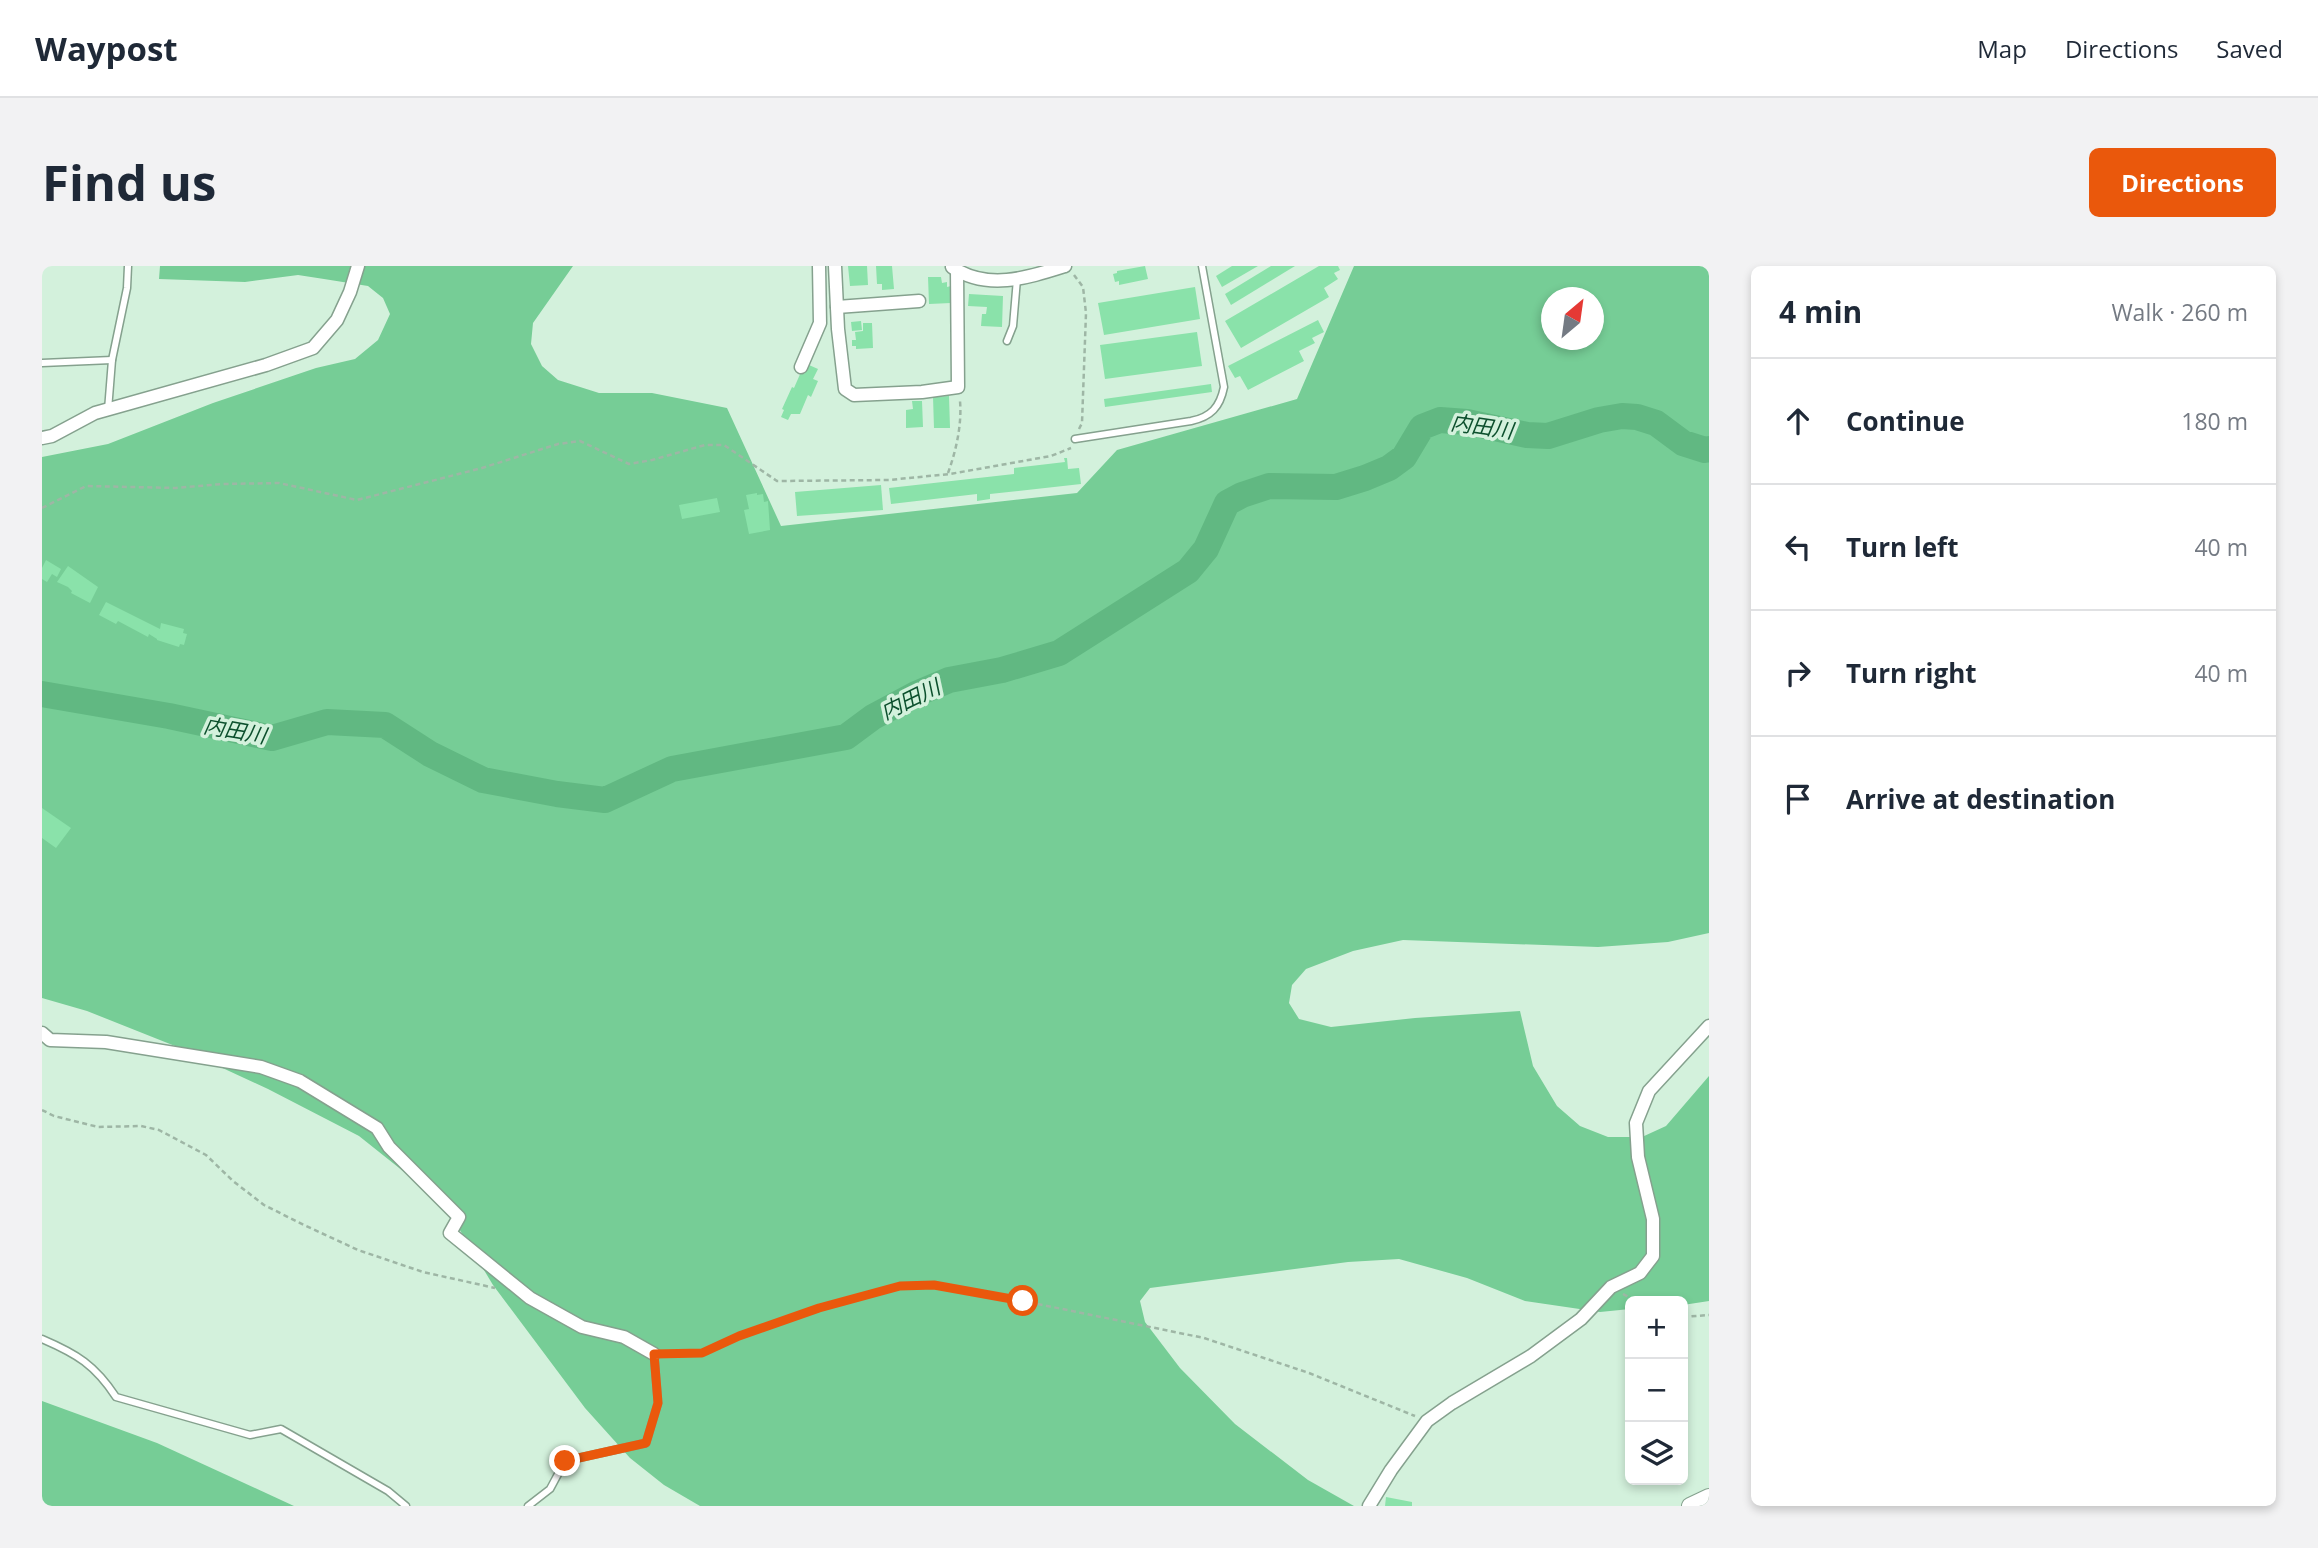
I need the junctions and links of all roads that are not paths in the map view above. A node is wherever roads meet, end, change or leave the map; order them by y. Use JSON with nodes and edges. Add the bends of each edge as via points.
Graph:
{"nodes":[{"id":1,"x":128,"y":266,"type":"edge"},
{"id":2,"x":358,"y":266,"type":"edge"},
{"id":3,"x":819,"y":266,"type":"edge"},
{"id":4,"x":835,"y":266,"type":"edge"},
{"id":5,"x":1002,"y":266,"type":"edge"},
{"id":6,"x":1067,"y":266,"type":"edge"},
{"id":7,"x":1202,"y":266,"type":"edge"},
{"id":8,"x":954,"y":268,"type":"edge"},
{"id":9,"x":1010,"y":280,"type":"junction"},
{"id":10,"x":919,"y":302,"type":"dead end"},
{"id":11,"x":837,"y":307,"type":"junction"},
{"id":12,"x":1007,"y":341,"type":"dead end"},
{"id":13,"x":112,"y":360,"type":"junction"},
{"id":14,"x":42,"y":363,"type":"edge"},
{"id":15,"x":801,"y":367,"type":"dead end"},
{"id":16,"x":108,"y":410,"type":"junction"},
{"id":17,"x":42,"y":438,"type":"edge"},
{"id":18,"x":1075,"y":439,"type":"road end"},
{"id":19,"x":1709,"y":1026,"type":"edge"},
{"id":20,"x":42,"y":1033,"type":"edge"},
{"id":21,"x":42,"y":1339,"type":"edge"},
{"id":22,"x":654,"y":1354,"type":"joint"},
{"id":23,"x":1709,"y":1497,"type":"edge"},
{"id":24,"x":406,"y":1506,"type":"edge"},
{"id":25,"x":528,"y":1506,"type":"edge"},
{"id":26,"x":1369,"y":1506,"type":"edge"},
{"id":27,"x":1690,"y":1506,"type":"edge"}],
"edges":[{"from":1,"to":13,"type":"lane"},
{"from":2,"to":16,"type":"street","via":[[337,320],[313,348]]},
{"from":3,"to":15,"type":"street","via":[[820,323]]},
{"from":4,"to":11,"type":"street"},
{"from":5,"to":9,"type":"street"},
{"from":6,"to":9,"type":"street"},
{"from":7,"to":18,"type":"lane","via":[[1224,387],[1214,412],[1191,421]]},
{"from":8,"to":9,"type":"street","via":[[981,280]]},
{"from":8,"to":11,"type":"street","via":[[958,387],[854,395],[845,389]]},
{"from":9,"to":12,"type":"lane","via":[[1013,326]]},
{"from":10,"to":11,"type":"street"},
{"from":13,"to":14,"type":"lane"},
{"from":13,"to":16,"type":"lane"},
{"from":16,"to":17,"type":"street"},
{"from":19,"to":26,"type":"street","via":[[1649,1091],[1636,1123],[1638,1157],[1653,1219],[1653,1256],[1640,1273],[1611,1287],[1571,1327],[1427,1421]]},
{"from":20,"to":22,"type":"street","via":[[50,1040],[106,1042],[261,1067],[300,1081],[377,1128],[389,1147],[459,1216],[450,1233],[530,1298],[582,1327],[624,1337]]},
{"from":21,"to":24,"type":"lane","via":[[77,1354],[116,1397],[250,1434],[281,1429]]},
{"from":22,"to":25,"type":"lane","via":[[658,1403],[646,1443],[565,1461],[550,1489]]},
{"from":23,"to":27,"type":"street"}]}
